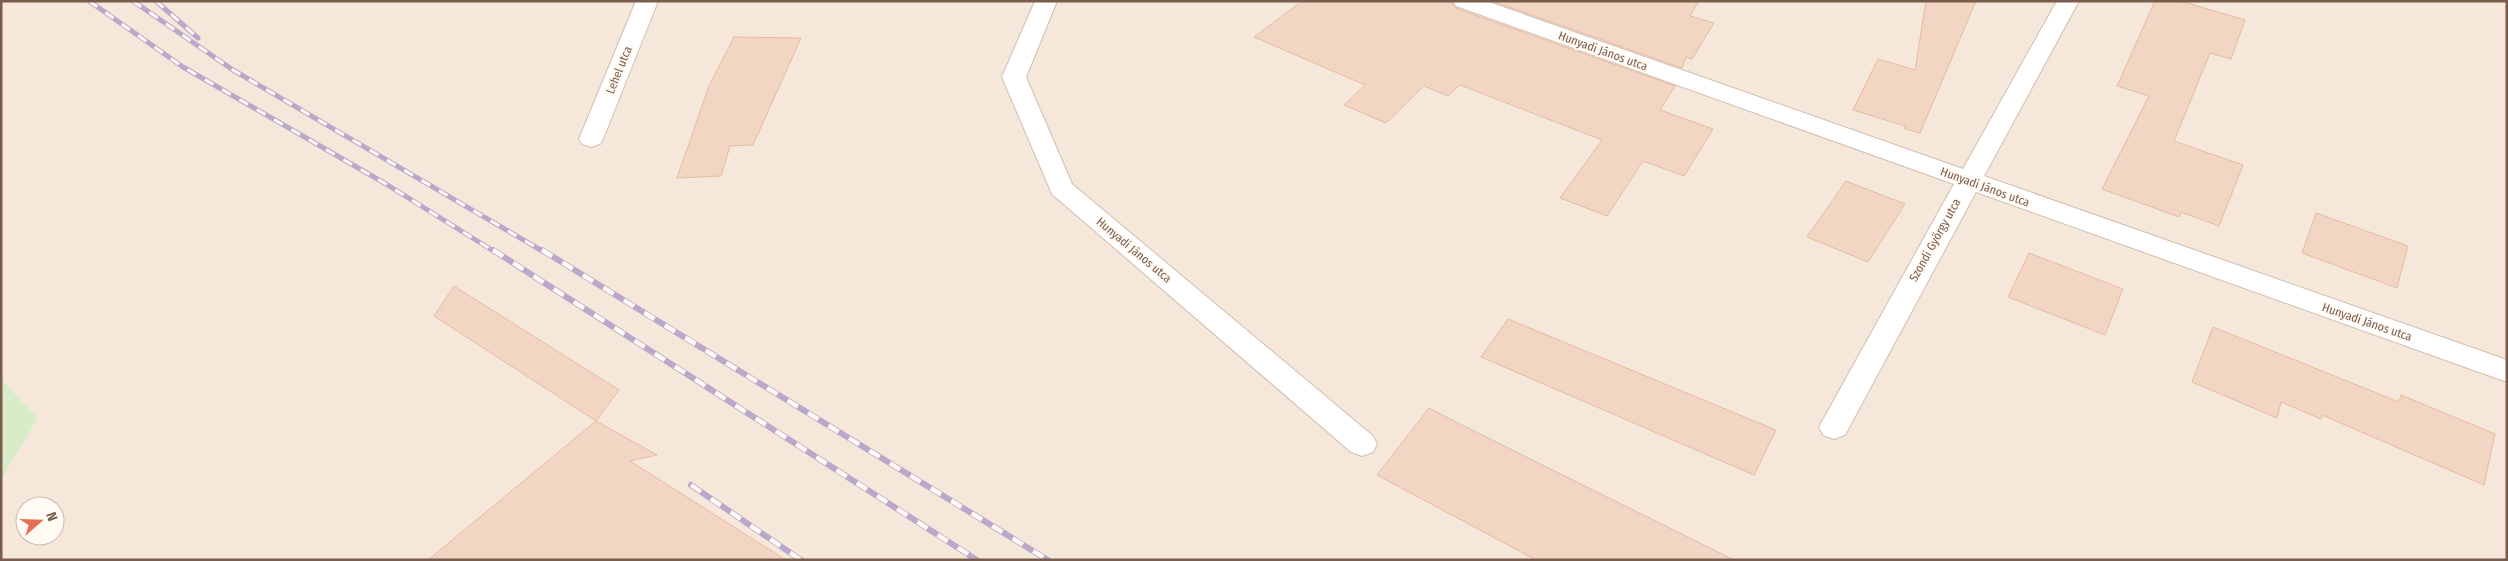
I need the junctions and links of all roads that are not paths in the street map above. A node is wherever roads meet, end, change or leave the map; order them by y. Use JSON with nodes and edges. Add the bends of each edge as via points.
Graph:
{"nodes":[{"id":1,"x":647,"y":1,"type":"edge"},
{"id":2,"x":1046,"y":1,"type":"edge"},
{"id":3,"x":1464,"y":1,"type":"edge"},
{"id":4,"x":2068,"y":1,"type":"edge"},
{"id":5,"x":591,"y":139,"type":"dead end"},
{"id":6,"x":1968,"y":180,"type":"junction"},
{"id":7,"x":2507,"y":371,"type":"edge"},
{"id":8,"x":1834,"y":427,"type":"dead end"},
{"id":9,"x":1362,"y":444,"type":"dead end"}],
"edges":[{"from":1,"to":5,"type":"street","name":"Lehel utca"},
{"from":2,"to":9,"type":"street","name":"Hunyadi János utca","via":[[1014,77],[1061,188]]},
{"from":3,"to":6,"type":"street","name":"Hunyadi János utca"},
{"from":4,"to":6,"type":"street","name":"Szondi György utca"},
{"from":6,"to":7,"type":"street","name":"Hunyadi János utca"},
{"from":6,"to":8,"type":"street","name":"Szondi György utca"}]}
